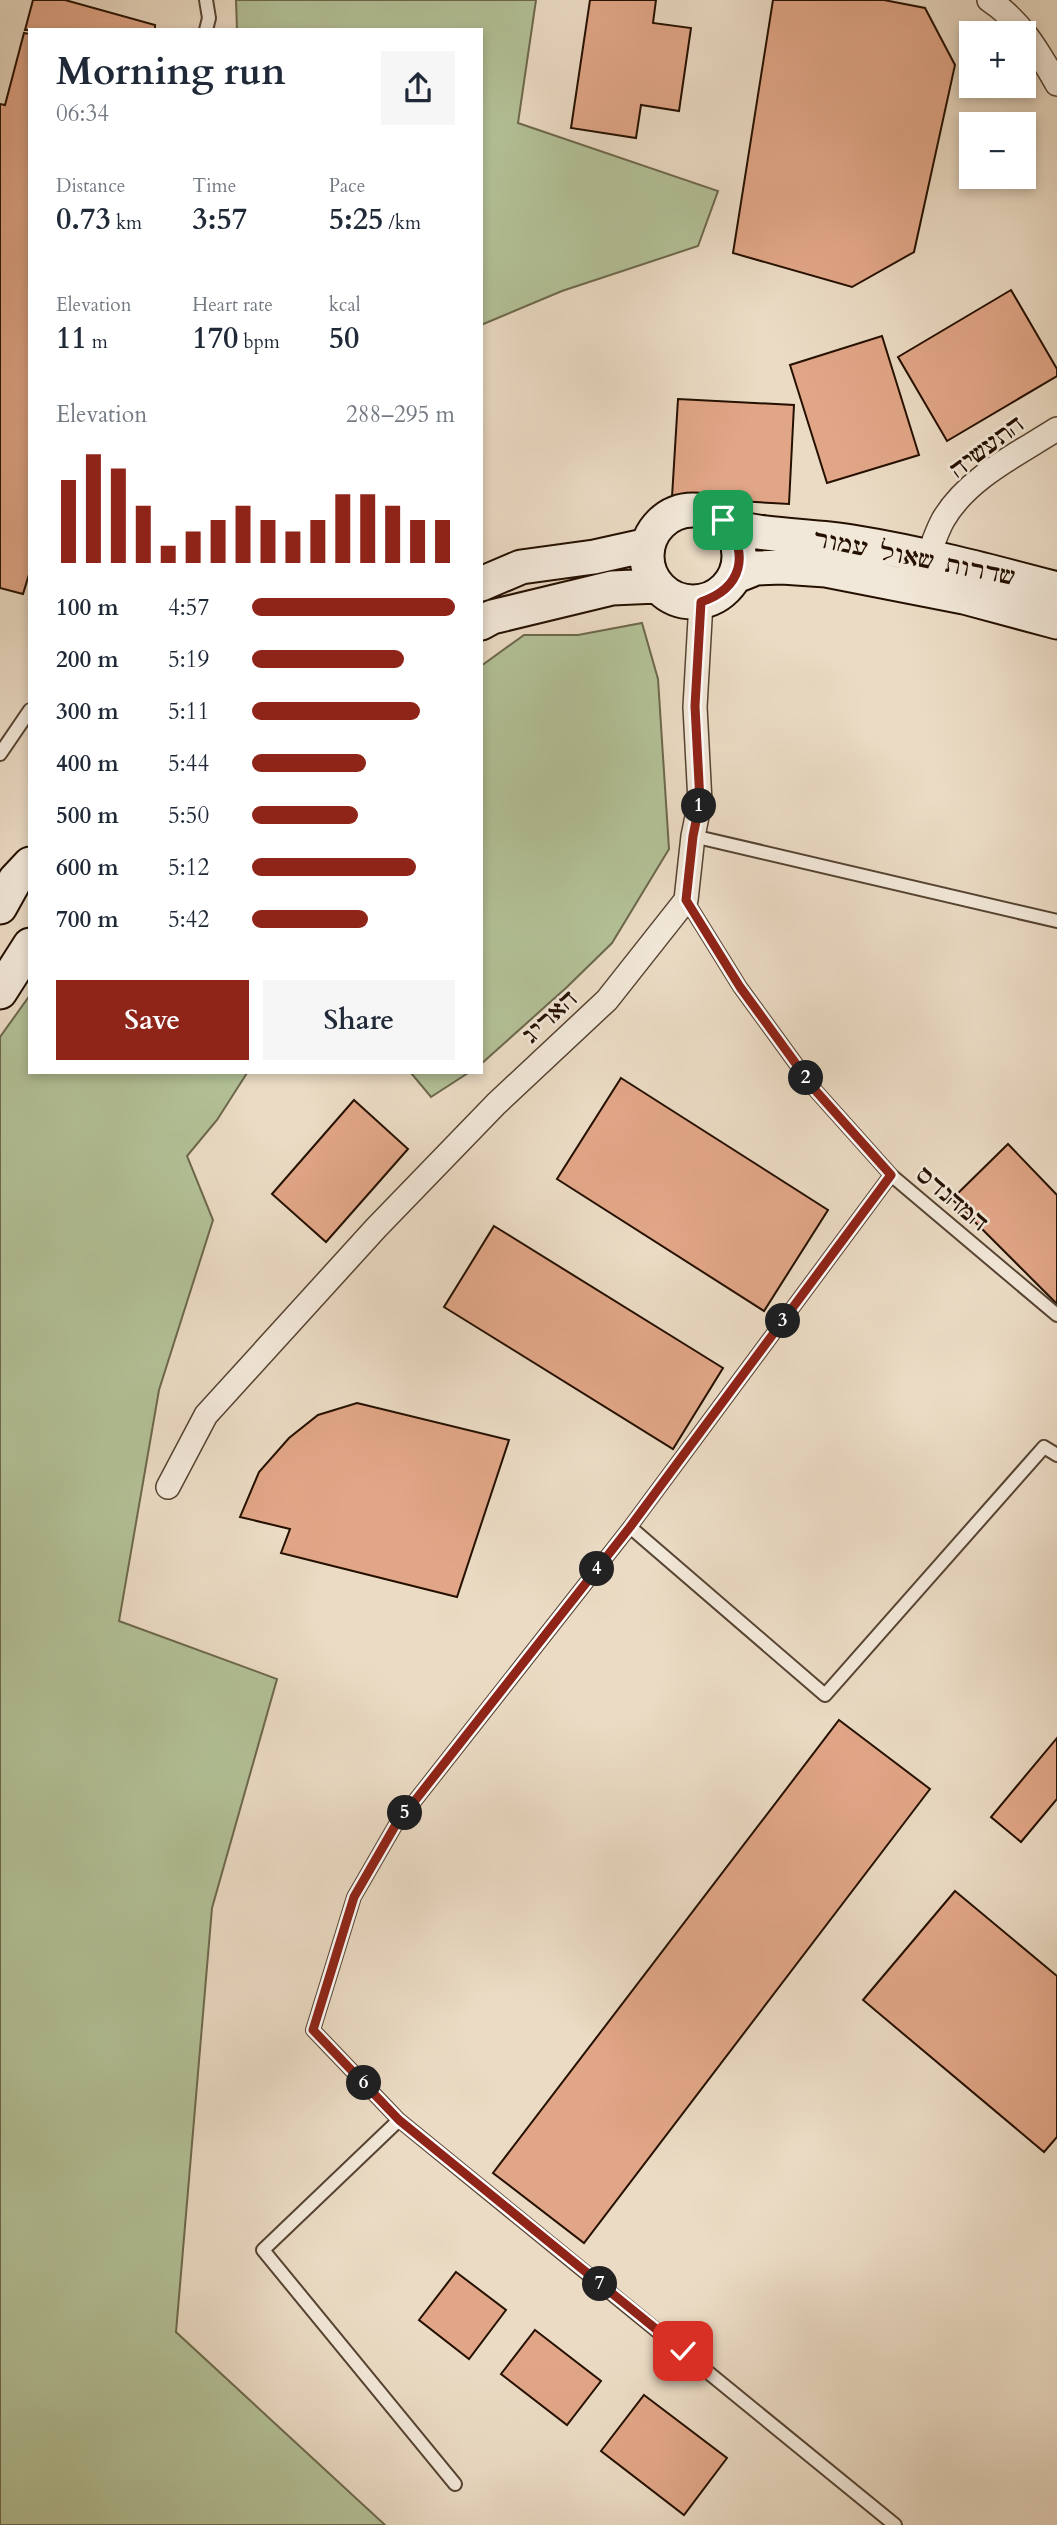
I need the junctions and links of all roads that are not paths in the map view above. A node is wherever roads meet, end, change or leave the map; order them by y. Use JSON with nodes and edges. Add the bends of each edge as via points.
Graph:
{"nodes":[{"id":1,"x":206,"y":0,"type":"edge"},
{"id":2,"x":989,"y":0,"type":"edge"},
{"id":3,"x":206,"y":28,"type":"edge"},
{"id":4,"x":1057,"y":84,"type":"edge"},
{"id":5,"x":1057,"y":429,"type":"edge"},
{"id":6,"x":729,"y":526,"type":"junction"},
{"id":7,"x":648,"y":545,"type":"junction"},
{"id":8,"x":924,"y":572,"type":"junction"},
{"id":9,"x":736,"y":576,"type":"junction"},
{"id":10,"x":483,"y":583,"type":"edge"},
{"id":11,"x":657,"y":586,"type":"junction"},
{"id":12,"x":1057,"y":589,"type":"edge"},
{"id":13,"x":701,"y":602,"type":"junction"},
{"id":14,"x":483,"y":622,"type":"edge"},
{"id":15,"x":1057,"y":622,"type":"edge"},
{"id":16,"x":28,"y":713,"type":"edge"},
{"id":17,"x":0,"y":754,"type":"edge"},
{"id":18,"x":693,"y":836,"type":"junction"},
{"id":19,"x":28,"y":866,"type":"edge"},
{"id":20,"x":686,"y":900,"type":"junction"},
{"id":21,"x":0,"y":907,"type":"edge"},
{"id":22,"x":1057,"y":921,"type":"edge"},
{"id":23,"x":28,"y":948,"type":"edge"},
{"id":24,"x":0,"y":992,"type":"edge"},
{"id":25,"x":891,"y":1175,"type":"junction"},
{"id":26,"x":1057,"y":1315,"type":"edge"},
{"id":27,"x":1057,"y":1455,"type":"edge"},
{"id":28,"x":168,"y":1487,"type":"dead end"},
{"id":29,"x":630,"y":1527,"type":"junction"},
{"id":30,"x":399,"y":2120,"type":"junction"},
{"id":31,"x":455,"y":2484,"type":"dead end"},
{"id":32,"x":895,"y":2525,"type":"edge"}],
"edges":[{"from":1,"to":3,"type":"lane"},
{"from":2,"to":4,"type":"street","via":[[1030,37]]},
{"from":5,"to":8,"type":"street","name":"התעשיה","via":[[986,474],[961,498],[944,519]]},
{"from":6,"to":7,"type":"street","via":[[710,512],[679,512],[660,525]]},
{"from":6,"to":8,"type":"street","name":"שדרות שאול עמור","via":[[757,534],[830,538]]},
{"from":6,"to":9,"type":"street","via":[[739,547]]},
{"from":7,"to":10,"type":"street","via":[[521,567]]},
{"from":7,"to":11,"type":"street","via":[[649,566]]},
{"from":8,"to":9,"type":"street","name":"שדרות שאול עמור","via":[[782,567],[756,568]]},
{"from":8,"to":12,"type":"street","name":"שדרות שאול עמור"},
{"from":8,"to":15,"type":"street","name":"שדרות שאול עמור"},
{"from":9,"to":13,"type":"street","via":[[721,593]]},
{"from":11,"to":13,"type":"street","via":[[685,602]]},
{"from":11,"to":14,"type":"street","via":[[612,588]]},
{"from":13,"to":18,"type":"street","via":[[695,706],[700,802]]},
{"from":16,"to":17,"type":"lane"},
{"from":18,"to":20,"type":"street"},
{"from":18,"to":22,"type":"lane"},
{"from":19,"to":21,"type":"street"},
{"from":20,"to":25,"type":"lane","name":"המהנדס","via":[[740,987],[815,1090]]},
{"from":20,"to":28,"type":"street","name":"האריג","via":[[607,1000],[496,1104],[385,1218],[206,1415]]},
{"from":23,"to":24,"type":"street"},
{"from":25,"to":26,"type":"lane","name":"המהנדס"},
{"from":25,"to":29,"type":"lane"},
{"from":27,"to":29,"type":"lane","via":[[1044,1447],[825,1695]]},
{"from":29,"to":30,"type":"lane","via":[[395,1826],[354,1897],[313,2030]]},
{"from":30,"to":31,"type":"lane","via":[[263,2250]]},
{"from":30,"to":32,"type":"lane"}]}
